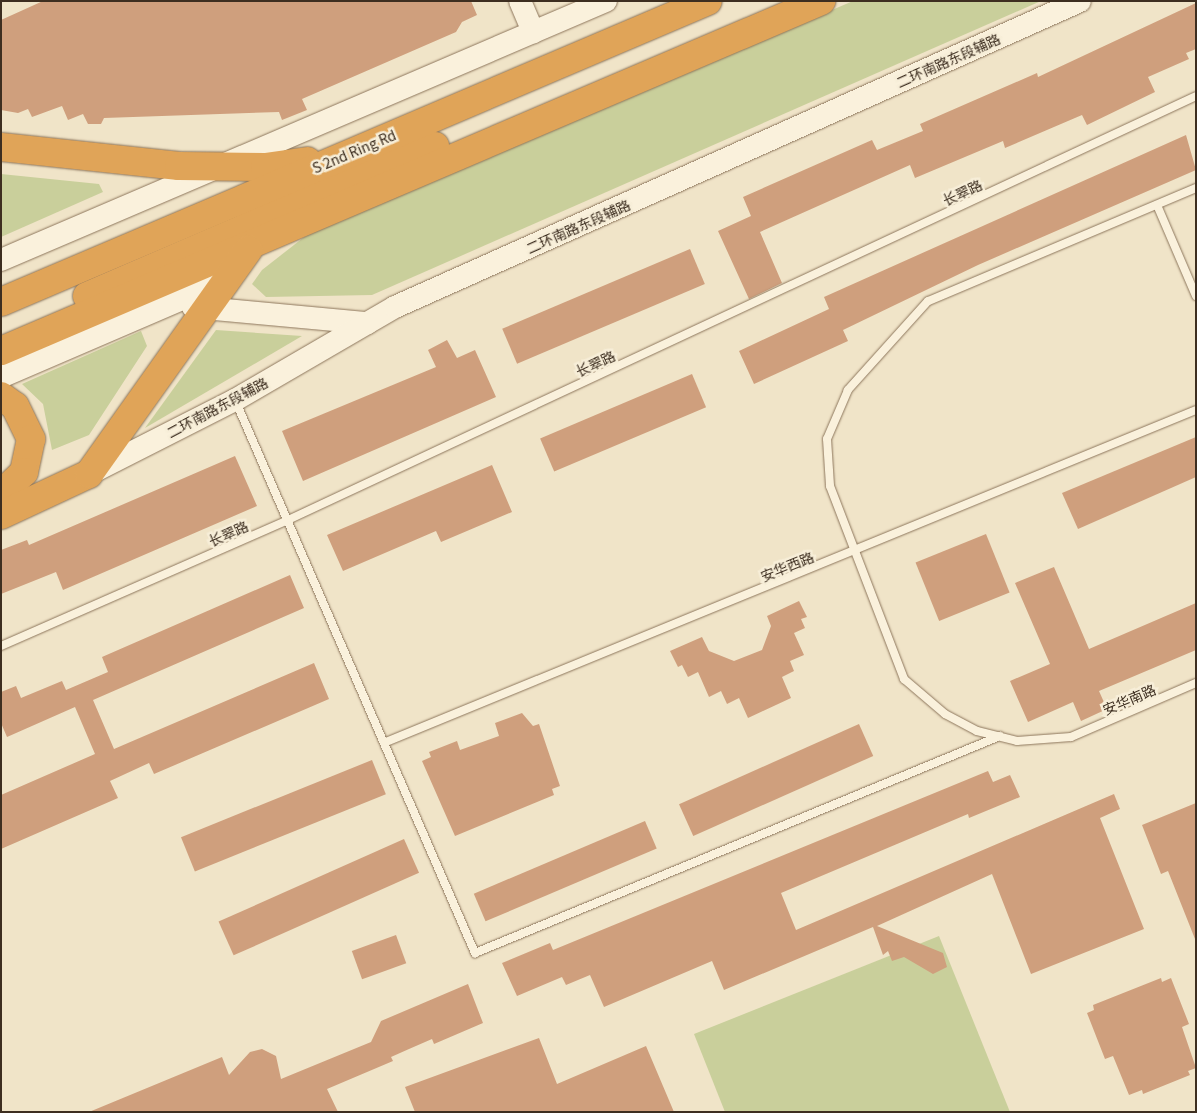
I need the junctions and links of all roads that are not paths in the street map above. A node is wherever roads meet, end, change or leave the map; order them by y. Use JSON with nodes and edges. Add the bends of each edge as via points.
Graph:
{"nodes":[{"id":1,"x":520,"y":1,"type":"edge"},
{"id":2,"x":606,"y":1,"type":"edge"},
{"id":3,"x":708,"y":1,"type":"edge"},
{"id":4,"x":780,"y":1,"type":"edge"},
{"id":5,"x":821,"y":1,"type":"edge"},
{"id":6,"x":1080,"y":1,"type":"edge"},
{"id":7,"x":533,"y":32,"type":"junction"},
{"id":8,"x":1196,"y":96,"type":"edge"},
{"id":9,"x":436,"y":145,"type":"junction"},
{"id":10,"x":1,"y":147,"type":"edge"},
{"id":11,"x":344,"y":155,"type":"junction"},
{"id":12,"x":214,"y":166,"type":"junction"},
{"id":13,"x":1196,"y":188,"type":"edge"},
{"id":14,"x":366,"y":196,"type":"junction"},
{"id":15,"x":1157,"y":205,"type":"junction"},
{"id":16,"x":251,"y":247,"type":"junction"},
{"id":17,"x":1,"y":260,"type":"edge"},
{"id":18,"x":222,"y":282,"type":"junction"},
{"id":19,"x":1196,"y":296,"type":"edge"},
{"id":20,"x":1,"y":302,"type":"edge"},
{"id":21,"x":171,"y":305,"type":"junction"},
{"id":22,"x":206,"y":308,"type":"junction"},
{"id":23,"x":366,"y":323,"type":"junction"},
{"id":24,"x":1,"y":335,"type":"edge"},
{"id":25,"x":1,"y":351,"type":"edge"},
{"id":26,"x":1,"y":377,"type":"edge"},
{"id":27,"x":1,"y":396,"type":"edge"},
{"id":28,"x":235,"y":400,"type":"junction"},
{"id":29,"x":1196,"y":410,"type":"edge"},
{"id":30,"x":89,"y":474,"type":"junction"},
{"id":31,"x":1,"y":494,"type":"edge"},
{"id":32,"x":1,"y":515,"type":"edge"},
{"id":33,"x":288,"y":520,"type":"junction"},
{"id":34,"x":855,"y":552,"type":"junction"},
{"id":35,"x":1,"y":646,"type":"edge"},
{"id":36,"x":1196,"y":684,"type":"edge"},
{"id":37,"x":1000,"y":736,"type":"junction"},
{"id":38,"x":386,"y":742,"type":"junction"}],
"edges":[{"from":1,"to":7,"type":"main road"},
{"from":2,"to":7,"type":"main road"},
{"from":3,"to":11,"type":"highway","name":"S 2nd Ring Rd"},
{"from":4,"to":9,"type":"highway"},
{"from":5,"to":14,"type":"highway"},
{"from":6,"to":23,"type":"main road","name":"二环南路东段辅路"},
{"from":7,"to":12,"type":"main road"},
{"from":8,"to":33,"type":"lane","name":"长翠路"},
{"from":9,"to":14,"type":"highway"},
{"from":9,"to":24,"type":"highway"},
{"from":10,"to":12,"type":"highway"},
{"from":11,"to":12,"type":"highway","via":[[266,167]]},
{"from":11,"to":20,"type":"highway","name":"S 2nd Ring Rd"},
{"from":12,"to":17,"type":"main road"},
{"from":13,"to":15,"type":"lane","name":"安华南路"},
{"from":14,"to":16,"type":"highway"},
{"from":15,"to":19,"type":"lane"},
{"from":15,"to":34,"type":"lane","name":"安华南路","via":[[928,301],[885,346],[848,390],[827,439],[830,486]]},
{"from":16,"to":18,"type":"highway"},
{"from":16,"to":25,"type":"highway"},
{"from":18,"to":21,"type":"main road"},
{"from":18,"to":22,"type":"highway"},
{"from":21,"to":22,"type":"main road"},
{"from":21,"to":26,"type":"main road"},
{"from":22,"to":23,"type":"main road"},
{"from":22,"to":30,"type":"highway"},
{"from":23,"to":28,"type":"main road","name":"二环南路东段辅路"},
{"from":27,"to":31,"type":"highway","via":[[15,406],[31,439],[24,472]]},
{"from":28,"to":30,"type":"main road","name":"二环南路东段辅路"},
{"from":28,"to":33,"type":"lane"},
{"from":29,"to":34,"type":"lane","name":"安华西路"},
{"from":30,"to":32,"type":"highway"},
{"from":33,"to":35,"type":"lane","name":"长翠路"},
{"from":33,"to":38,"type":"lane"},
{"from":34,"to":37,"type":"lane","name":"安华南路","via":[[904,679],[945,714],[977,731]]},
{"from":34,"to":38,"type":"lane","name":"安华西路"},
{"from":36,"to":37,"type":"lane","name":"安华南路","via":[[1072,737],[1026,741]]},
{"from":37,"to":38,"type":"lane","via":[[476,953]]}]}
